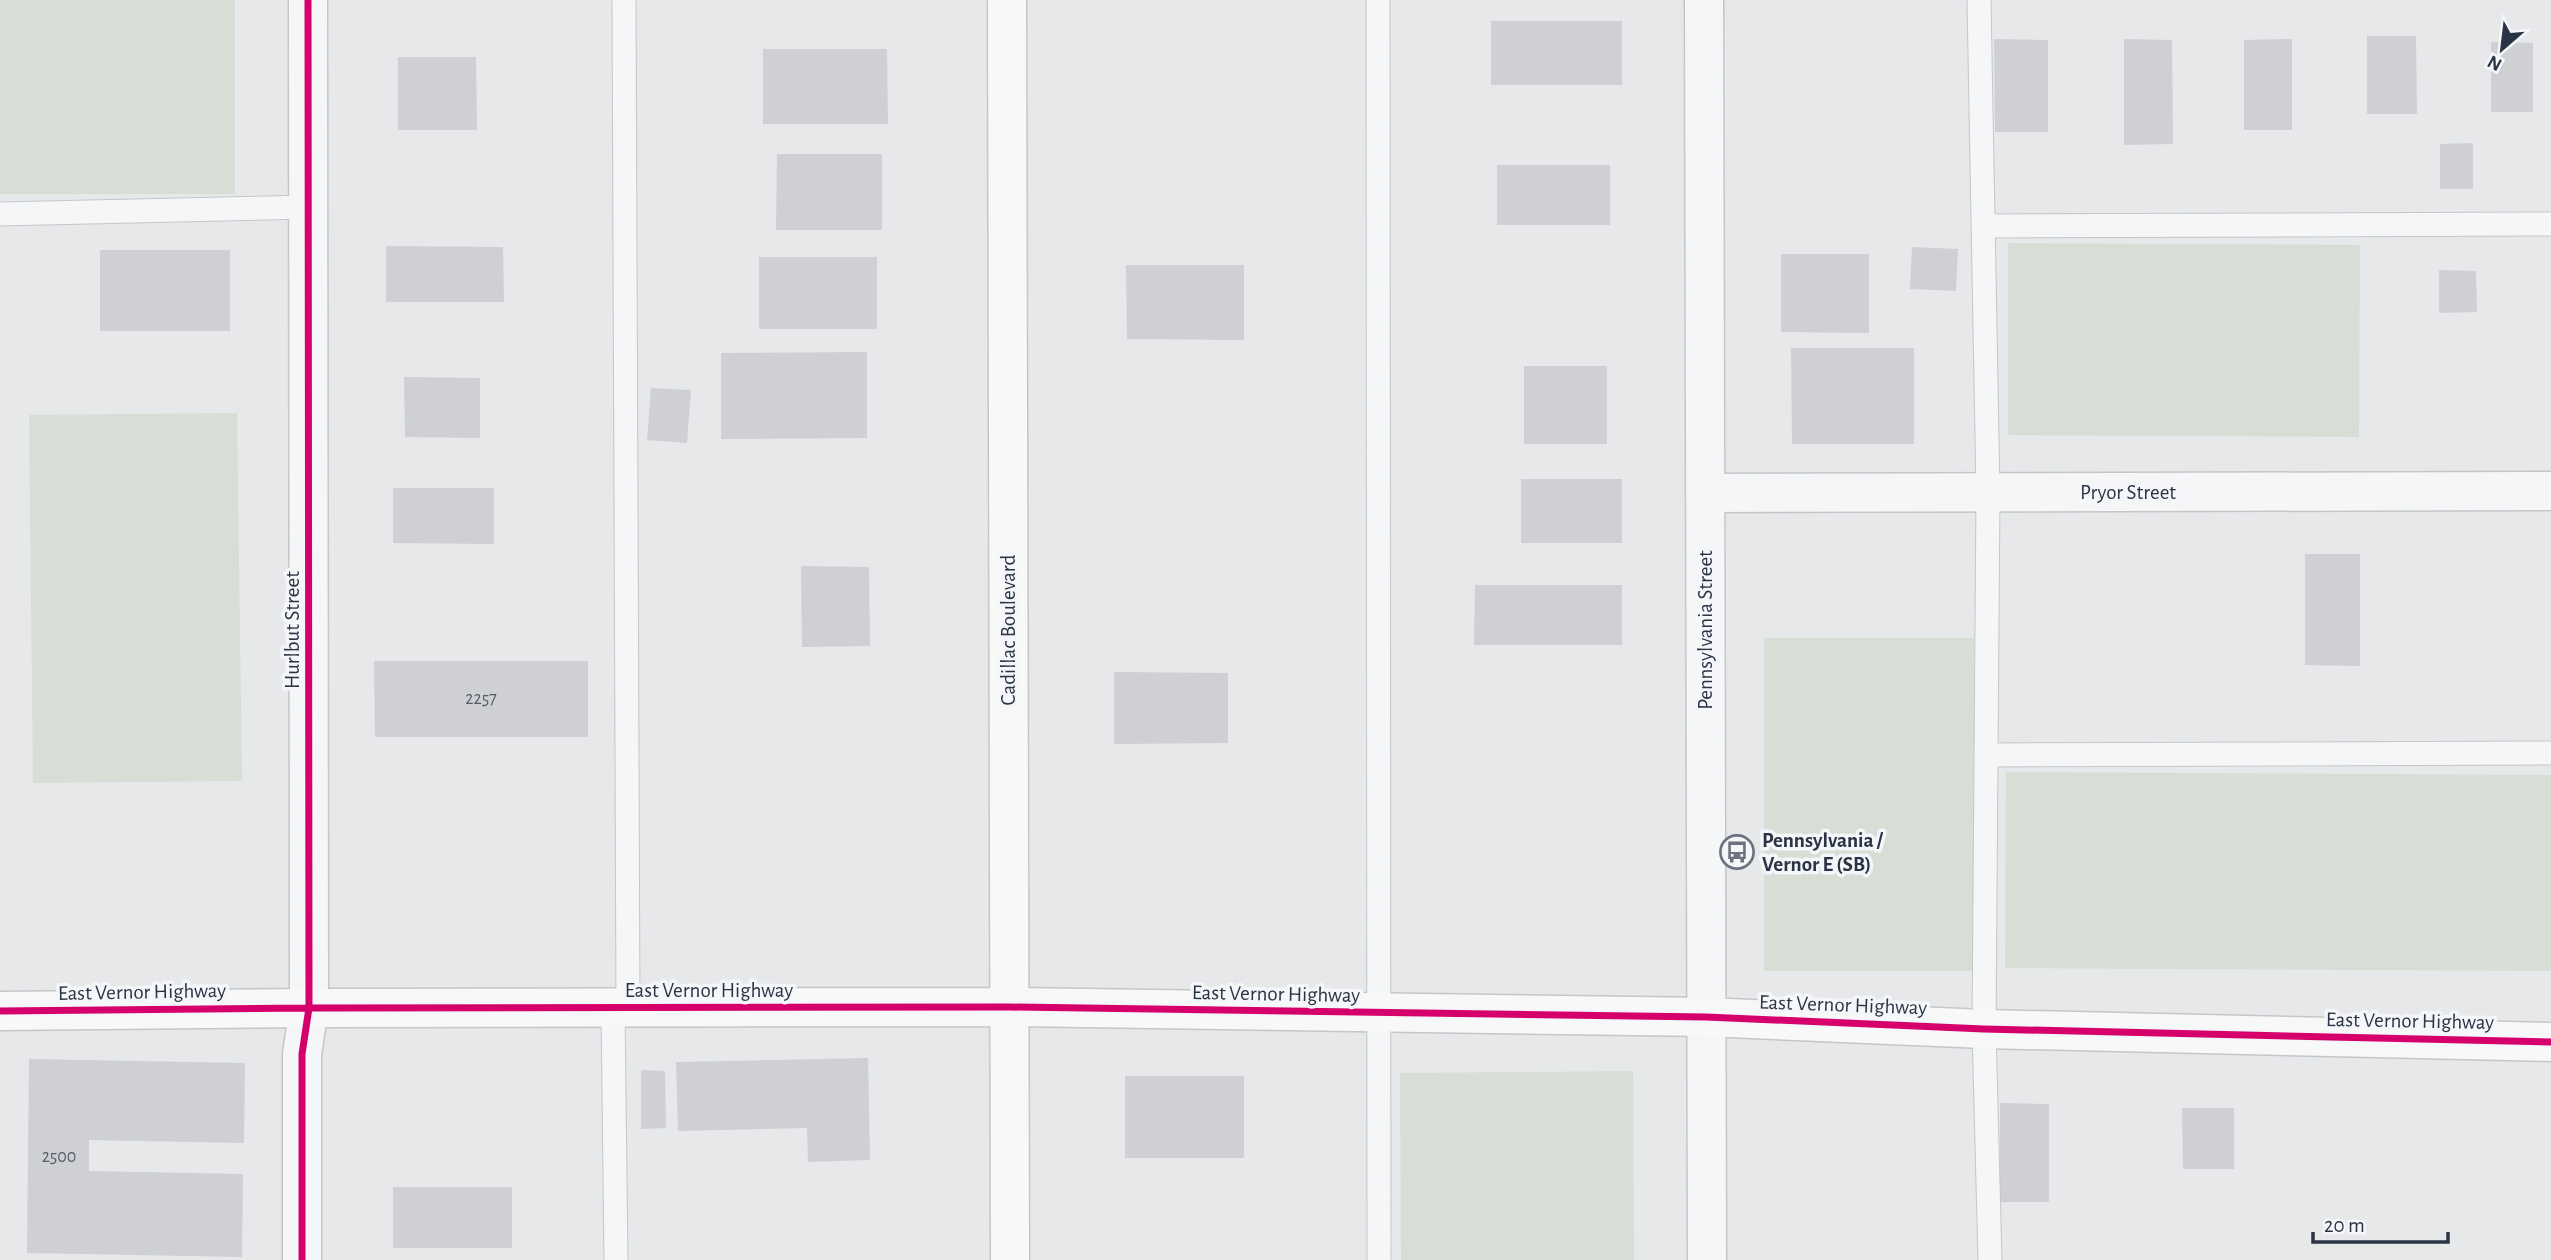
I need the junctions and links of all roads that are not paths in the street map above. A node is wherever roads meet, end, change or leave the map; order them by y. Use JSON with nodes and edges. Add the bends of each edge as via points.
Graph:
{"nodes":[{"id":1,"x":308,"y":0,"type":"edge"},
{"id":2,"x":624,"y":0,"type":"edge"},
{"id":3,"x":1007,"y":0,"type":"edge"},
{"id":4,"x":1378,"y":0,"type":"edge"},
{"id":5,"x":1704,"y":0,"type":"edge"},
{"id":6,"x":1979,"y":0,"type":"edge"},
{"id":7,"x":309,"y":207,"type":"junction"},
{"id":8,"x":0,"y":214,"type":"edge"},
{"id":9,"x":2551,"y":224,"type":"edge"},
{"id":10,"x":1983,"y":226,"type":"junction"},
{"id":11,"x":2551,"y":491,"type":"edge"},
{"id":12,"x":1988,"y":492,"type":"junction"},
{"id":13,"x":1705,"y":493,"type":"junction"},
{"id":14,"x":2551,"y":753,"type":"edge"},
{"id":15,"x":1986,"y":755,"type":"junction"},
{"id":16,"x":1009,"y":1007,"type":"junction"},
{"id":17,"x":309,"y":1008,"type":"junction"},
{"id":18,"x":621,"y":1008,"type":"junction"},
{"id":19,"x":0,"y":1011,"type":"edge"},
{"id":20,"x":1377,"y":1013,"type":"junction"},
{"id":21,"x":1706,"y":1017,"type":"junction"},
{"id":22,"x":1984,"y":1029,"type":"junction"},
{"id":23,"x":2551,"y":1042,"type":"edge"},
{"id":24,"x":302,"y":1260,"type":"edge"},
{"id":25,"x":616,"y":1260,"type":"edge"},
{"id":26,"x":1010,"y":1260,"type":"edge"},
{"id":27,"x":1379,"y":1260,"type":"edge"},
{"id":28,"x":1707,"y":1260,"type":"edge"},
{"id":29,"x":1990,"y":1260,"type":"edge"}],
"edges":[{"from":1,"to":7,"type":"street","name":"Hurlbut Street"},
{"from":2,"to":18,"type":"lane"},
{"from":3,"to":16,"type":"street","name":"Cadillac Boulevard"},
{"from":4,"to":20,"type":"lane"},
{"from":5,"to":13,"type":"street","name":"Pennsylvania Street"},
{"from":6,"to":10,"type":"lane"},
{"from":7,"to":8,"type":"lane"},
{"from":7,"to":17,"type":"street","name":"Hurlbut Street"},
{"from":9,"to":10,"type":"lane"},
{"from":10,"to":12,"type":"lane"},
{"from":11,"to":12,"type":"street","name":"Pryor Street"},
{"from":12,"to":13,"type":"street","name":"Pryor Street"},
{"from":12,"to":15,"type":"lane"},
{"from":13,"to":21,"type":"street","name":"Pennsylvania Street"},
{"from":14,"to":15,"type":"lane"},
{"from":15,"to":22,"type":"lane"},
{"from":16,"to":18,"type":"street","name":"East Vernor Highway"},
{"from":16,"to":20,"type":"street","name":"East Vernor Highway"},
{"from":16,"to":26,"type":"street","name":"Cadillac Boulevard"},
{"from":17,"to":18,"type":"street","name":"East Vernor Highway"},
{"from":17,"to":19,"type":"street","name":"East Vernor Highway"},
{"from":17,"to":24,"type":"street","name":"Hurlbut Street","via":[[302,1054]]},
{"from":18,"to":25,"type":"lane"},
{"from":20,"to":21,"type":"street","name":"East Vernor Highway"},
{"from":20,"to":27,"type":"lane"},
{"from":21,"to":22,"type":"street","name":"East Vernor Highway"},
{"from":21,"to":28,"type":"street","name":"Pennsylvania Street"},
{"from":22,"to":23,"type":"street","name":"East Vernor Highway"},
{"from":22,"to":29,"type":"lane"}]}
